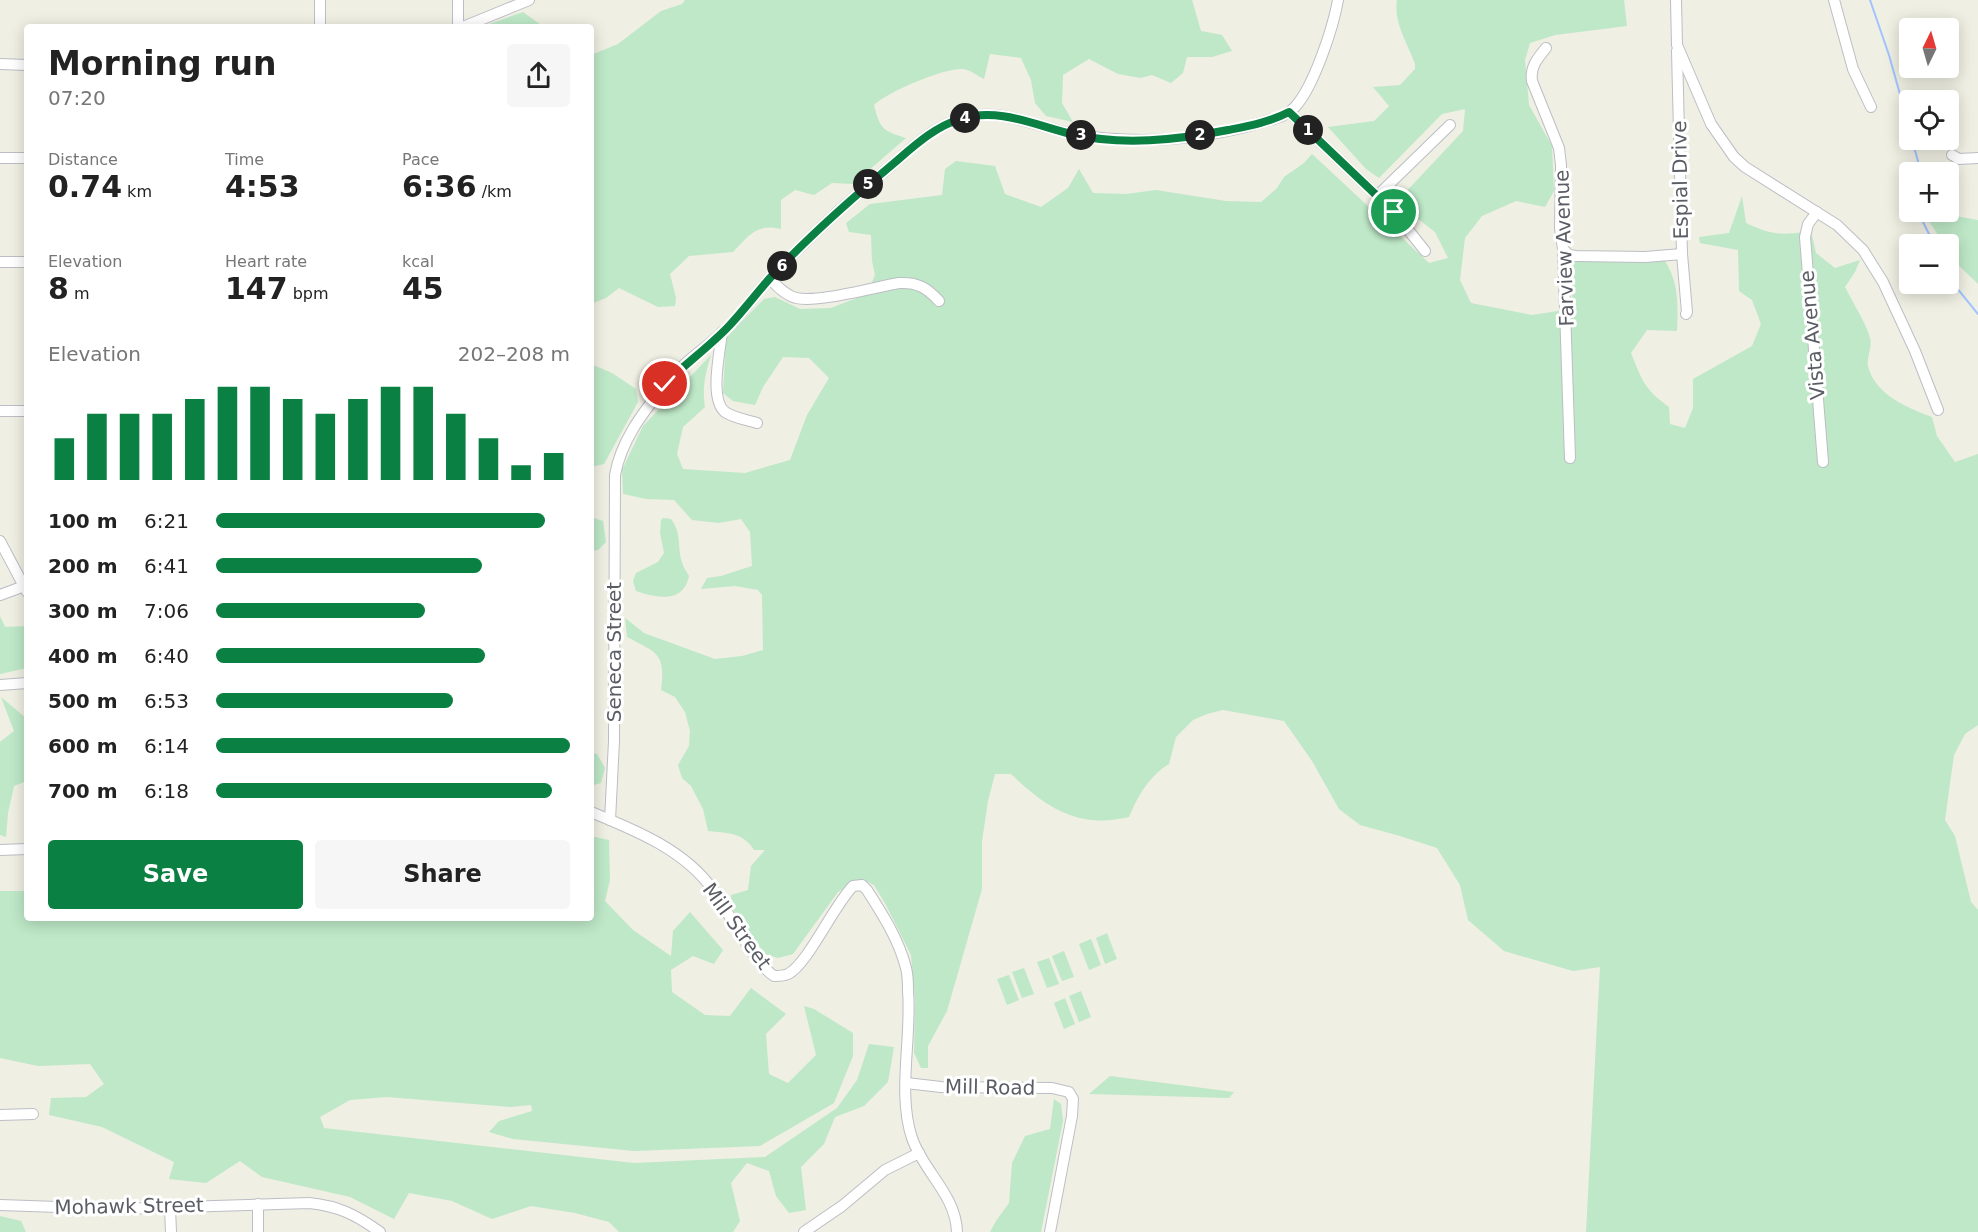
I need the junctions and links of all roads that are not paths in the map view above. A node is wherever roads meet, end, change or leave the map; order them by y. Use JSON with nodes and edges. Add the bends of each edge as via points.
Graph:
{"nodes":[{"id":1,"x":320,"y":0,"type":"edge"},
{"id":2,"x":458,"y":0,"type":"edge"},
{"id":3,"x":529,"y":0,"type":"edge"},
{"id":4,"x":1338,"y":0,"type":"edge"},
{"id":5,"x":1676,"y":0,"type":"edge"},
{"id":6,"x":1834,"y":0,"type":"edge"},
{"id":7,"x":320,"y":24,"type":"edge"},
{"id":8,"x":460,"y":24,"type":"edge"},
{"id":9,"x":468,"y":24,"type":"edge"},
{"id":10,"x":1677,"y":45,"type":"junction"},
{"id":11,"x":1546,"y":48,"type":"dead end"},
{"id":12,"x":0,"y":64,"type":"edge"},
{"id":13,"x":24,"y":65,"type":"edge"},
{"id":14,"x":1871,"y":107,"type":"dead end"},
{"id":15,"x":1289,"y":112,"type":"junction"},
{"id":16,"x":1450,"y":124,"type":"dead end"},
{"id":17,"x":1952,"y":155,"type":"dead end"},
{"id":18,"x":0,"y":158,"type":"edge"},
{"id":19,"x":24,"y":158,"type":"edge"},
{"id":20,"x":1978,"y":158,"type":"edge"},
{"id":21,"x":1377,"y":196,"type":"junction"},
{"id":22,"x":1817,"y":212,"type":"junction"},
{"id":23,"x":1563,"y":249,"type":"junction"},
{"id":24,"x":1425,"y":251,"type":"dead end"},
{"id":25,"x":1682,"y":254,"type":"junction"},
{"id":26,"x":0,"y":261,"type":"edge"},
{"id":27,"x":24,"y":262,"type":"edge"},
{"id":28,"x":770,"y":279,"type":"junction"},
{"id":29,"x":939,"y":301,"type":"dead end"},
{"id":30,"x":1686,"y":314,"type":"dead end"},
{"id":31,"x":722,"y":333,"type":"junction"},
{"id":32,"x":1938,"y":410,"type":"dead end"},
{"id":33,"x":0,"y":411,"type":"edge"},
{"id":34,"x":24,"y":411,"type":"edge"},
{"id":35,"x":757,"y":423,"type":"dead end"},
{"id":36,"x":1570,"y":458,"type":"dead end"},
{"id":37,"x":1823,"y":462,"type":"dead end"},
{"id":38,"x":0,"y":541,"type":"edge"},
{"id":39,"x":24,"y":583,"type":"edge"},
{"id":40,"x":24,"y":588,"type":"edge"},
{"id":41,"x":0,"y":596,"type":"edge"},
{"id":42,"x":24,"y":683,"type":"edge"},
{"id":43,"x":0,"y":685,"type":"edge"},
{"id":44,"x":594,"y":813,"type":"edge"},
{"id":45,"x":610,"y":820,"type":"junction"},
{"id":46,"x":24,"y":849,"type":"edge"},
{"id":47,"x":0,"y":850,"type":"edge"},
{"id":48,"x":906,"y":1083,"type":"junction"},
{"id":49,"x":33,"y":1114,"type":"dead end"},
{"id":50,"x":0,"y":1115,"type":"edge"},
{"id":51,"x":919,"y":1153,"type":"junction"},
{"id":52,"x":258,"y":1204,"type":"junction"},
{"id":53,"x":0,"y":1206,"type":"edge"},
{"id":54,"x":170,"y":1208,"type":"junction"},
{"id":55,"x":171,"y":1232,"type":"edge"},
{"id":56,"x":258,"y":1232,"type":"edge"},
{"id":57,"x":380,"y":1232,"type":"edge"},
{"id":58,"x":804,"y":1232,"type":"edge"},
{"id":59,"x":957,"y":1232,"type":"edge"},
{"id":60,"x":1050,"y":1232,"type":"edge"}],
"edges":[{"from":1,"to":7,"type":"street"},
{"from":2,"to":8,"type":"street"},
{"from":3,"to":9,"type":"street"},
{"from":4,"to":15,"type":"street","via":[[1332,29],[1306,91]]},
{"from":5,"to":10,"type":"street","name":"Espial Drive"},
{"from":6,"to":14,"type":"street","via":[[1853,69]]},
{"from":10,"to":22,"type":"street","via":[[1711,124],[1734,157]]},
{"from":10,"to":25,"type":"street","name":"Espial Drive"},
{"from":11,"to":23,"type":"street","name":"Farview Avenue","via":[[1531,72],[1559,148]]},
{"from":12,"to":13,"type":"street"},
{"from":15,"to":21,"type":"street"},
{"from":15,"to":28,"type":"street","name":"Seneca Street","via":[[1249,126],[1161,140],[1070,134],[1006,116],[959,119],[920,141],[859,192]]},
{"from":16,"to":21,"type":"street"},
{"from":17,"to":20,"type":"street","via":[[1959,159]]},
{"from":18,"to":19,"type":"street"},
{"from":21,"to":24,"type":"street"},
{"from":22,"to":32,"type":"street","via":[[1852,237],[1872,263],[1915,351]]},
{"from":22,"to":37,"type":"street","name":"Vista Avenue","via":[[1805,237]]},
{"from":23,"to":25,"type":"street","via":[[1569,255],[1586,256]]},
{"from":23,"to":36,"type":"street","name":"Farview Avenue"},
{"from":25,"to":30,"type":"street","name":"Espial Drive"},
{"from":26,"to":27,"type":"street"},
{"from":28,"to":29,"type":"street","via":[[795,297],[820,298],[912,282]]},
{"from":28,"to":31,"type":"street","name":"Seneca Street"},
{"from":31,"to":35,"type":"street","via":[[717,399],[731,415]]},
{"from":31,"to":45,"type":"street","name":"Seneca Street","via":[[665,384],[620,452],[615,484]]},
{"from":33,"to":34,"type":"street"},
{"from":38,"to":39,"type":"street"},
{"from":40,"to":41,"type":"street"},
{"from":42,"to":43,"type":"street"},
{"from":44,"to":45,"type":"street","name":"Mill Street"},
{"from":45,"to":48,"type":"street","name":"Mill Street","via":[[651,839],[702,876],[762,966],[774,976],[789,974],[846,893],[853,886],[862,885],[884,917],[907,970],[910,1009]]},
{"from":46,"to":47,"type":"street"},
{"from":48,"to":51,"type":"street","via":[[909,1127]]},
{"from":48,"to":60,"type":"street","name":"Mill Road","via":[[1052,1088],[1071,1095],[1072,1116]]},
{"from":49,"to":50,"type":"street"},
{"from":51,"to":58,"type":"street","via":[[885,1170]]},
{"from":51,"to":59,"type":"street","via":[[946,1195]]},
{"from":52,"to":54,"type":"street","name":"Mohawk Street"},
{"from":52,"to":56,"type":"street"},
{"from":52,"to":57,"type":"street","name":"Mohawk Street","via":[[328,1205],[353,1214]]},
{"from":53,"to":54,"type":"street","name":"Mohawk Street"},
{"from":54,"to":55,"type":"street"}]}
